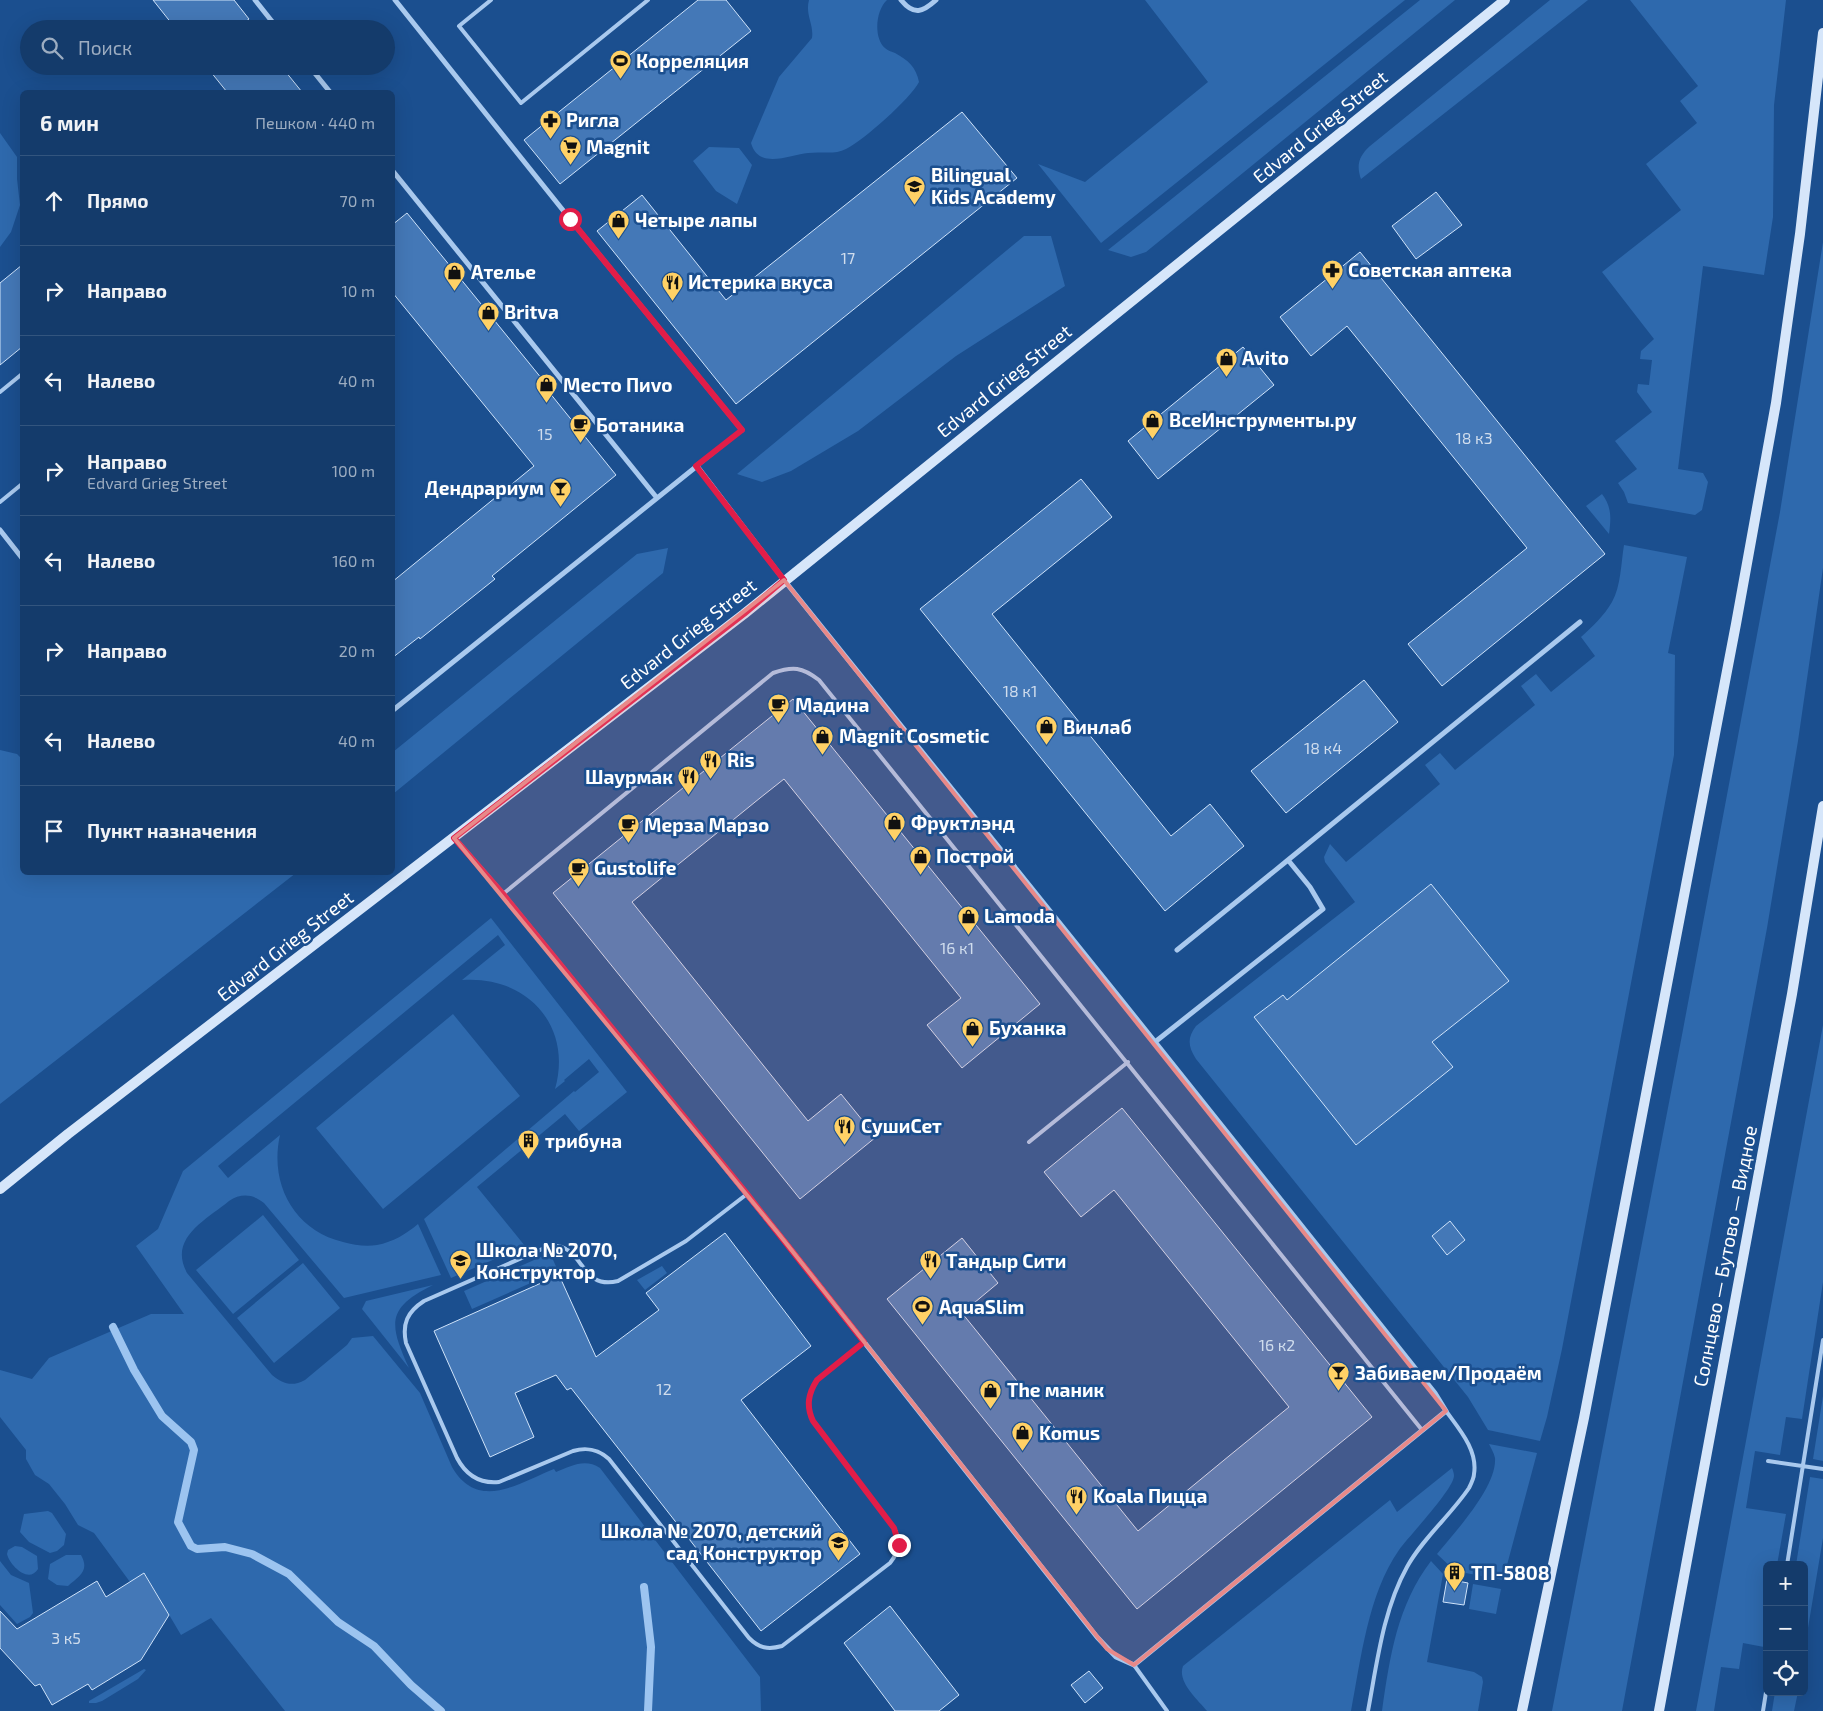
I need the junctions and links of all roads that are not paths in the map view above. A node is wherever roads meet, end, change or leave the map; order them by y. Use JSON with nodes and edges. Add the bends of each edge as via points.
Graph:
{"nodes":[{"id":1,"x":255,"y":0,"type":"edge"},
{"id":2,"x":394,"y":0,"type":"edge"},
{"id":3,"x":491,"y":0,"type":"edge"},
{"id":4,"x":648,"y":0,"type":"edge"},
{"id":5,"x":901,"y":0,"type":"edge"},
{"id":6,"x":936,"y":0,"type":"edge"},
{"id":7,"x":1506,"y":0,"type":"edge"},
{"id":8,"x":271,"y":20,"type":"edge"},
{"id":9,"x":1823,"y":33,"type":"edge"},
{"id":10,"x":316,"y":75,"type":"edge"},
{"id":11,"x":328,"y":90,"type":"edge"},
{"id":12,"x":395,"y":174,"type":"edge"},
{"id":13,"x":20,"y":376,"type":"edge"},
{"id":14,"x":0,"y":392,"type":"edge"},
{"id":15,"x":742,"y":430,"type":"joint"},
{"id":16,"x":696,"y":466,"type":"junction"},
{"id":17,"x":20,"y":486,"type":"edge"},
{"id":18,"x":657,"y":498,"type":"junction"},
{"id":19,"x":0,"y":502,"type":"edge"},
{"id":20,"x":0,"y":530,"type":"edge"},
{"id":21,"x":20,"y":555,"type":"edge"},
{"id":22,"x":784,"y":580,"type":"junction"},
{"id":23,"x":1580,"y":622,"type":"dead end"},
{"id":24,"x":395,"y":709,"type":"edge"},
{"id":25,"x":1823,"y":806,"type":"edge"},
{"id":26,"x":454,"y":838,"type":"junction"},
{"id":27,"x":1288,"y":860,"type":"junction"},
{"id":28,"x":503,"y":894,"type":"junction"},
{"id":29,"x":1177,"y":950,"type":"dead end"},
{"id":30,"x":1156,"y":1042,"type":"junction"},
{"id":31,"x":1128,"y":1062,"type":"junction"},
{"id":32,"x":1029,"y":1142,"type":"dead end"},
{"id":33,"x":0,"y":1189,"type":"edge"},
{"id":34,"x":747,"y":1194,"type":"junction"},
{"id":35,"x":1823,"y":1340,"type":"edge"},
{"id":36,"x":864,"y":1342,"type":"junction"},
{"id":37,"x":1446,"y":1411,"type":"junction"},
{"id":38,"x":1422,"y":1430,"type":"junction"},
{"id":39,"x":1768,"y":1461,"type":"dead end"},
{"id":40,"x":1803,"y":1466,"type":"junction"},
{"id":41,"x":1823,"y":1469,"type":"edge"},
{"id":42,"x":1788,"y":1561,"type":"edge"},
{"id":43,"x":1134,"y":1665,"type":"junction"},
{"id":44,"x":1765,"y":1696,"type":"edge"},
{"id":45,"x":1167,"y":1711,"type":"edge"},
{"id":46,"x":1368,"y":1711,"type":"edge"},
{"id":47,"x":1522,"y":1711,"type":"edge"},
{"id":48,"x":1659,"y":1711,"type":"edge"},
{"id":49,"x":1763,"y":1711,"type":"edge"}],
"edges":[{"from":1,"to":8,"type":"street"},
{"from":2,"to":15,"type":"street"},
{"from":3,"to":4,"type":"lane","via":[[459,26],[521,103]]},
{"from":5,"to":6,"type":"street","via":[[914,11],[927,8]]},
{"from":7,"to":22,"type":"main road","name":"Edvard Grieg Street"},
{"from":9,"to":47,"type":"main road","via":[[1800,234],[1776,403],[1584,1418]]},
{"from":10,"to":11,"type":"street"},
{"from":12,"to":18,"type":"street"},
{"from":13,"to":14,"type":"lane"},
{"from":15,"to":16,"type":"lane"},
{"from":16,"to":18,"type":"street"},
{"from":16,"to":22,"type":"street"},
{"from":17,"to":19,"type":"lane"},
{"from":18,"to":24,"type":"street"},
{"from":20,"to":21,"type":"street"},
{"from":22,"to":26,"type":"main road","name":"Edvard Grieg Street"},
{"from":22,"to":30,"type":"street"},
{"from":23,"to":27,"type":"street"},
{"from":25,"to":48,"type":"main road","name":"Солнцево — Бутово — Видное","via":[[1792,994]]},
{"from":26,"to":28,"type":"street"},
{"from":26,"to":33,"type":"main road","name":"Edvard Grieg Street"},
{"from":27,"to":29,"type":"street"},
{"from":27,"to":30,"type":"street","via":[[1323,909]]},
{"from":28,"to":31,"type":"lane","via":[[773,673],[791,668],[802,670],[819,680]]},
{"from":28,"to":34,"type":"street"},
{"from":30,"to":37,"type":"street"},
{"from":31,"to":32,"type":"lane"},
{"from":31,"to":38,"type":"lane"},
{"from":34,"to":36,"type":"street"},
{"from":34,"to":36,"type":"lane","via":[[686,1241],[618,1281],[595,1280],[571,1252],[557,1245],[416,1306],[405,1322],[406,1343],[466,1472],[480,1481],[499,1482],[578,1450],[602,1452],[749,1638],[768,1649],[782,1646],[890,1563],[899,1545],[894,1528],[813,1421],[808,1405],[817,1380]]},
{"from":35,"to":40,"type":"lane"},
{"from":36,"to":43,"type":"street","via":[[1107,1649]]},
{"from":37,"to":38,"type":"street"},
{"from":37,"to":46,"type":"lane","via":[[1468,1444],[1474,1459],[1474,1474],[1469,1488],[1408,1565],[1397,1587],[1386,1621]]},
{"from":38,"to":43,"type":"street"},
{"from":39,"to":40,"type":"lane"},
{"from":40,"to":41,"type":"lane"},
{"from":40,"to":42,"type":"lane"},
{"from":43,"to":45,"type":"lane"},
{"from":44,"to":49,"type":"lane"}]}
